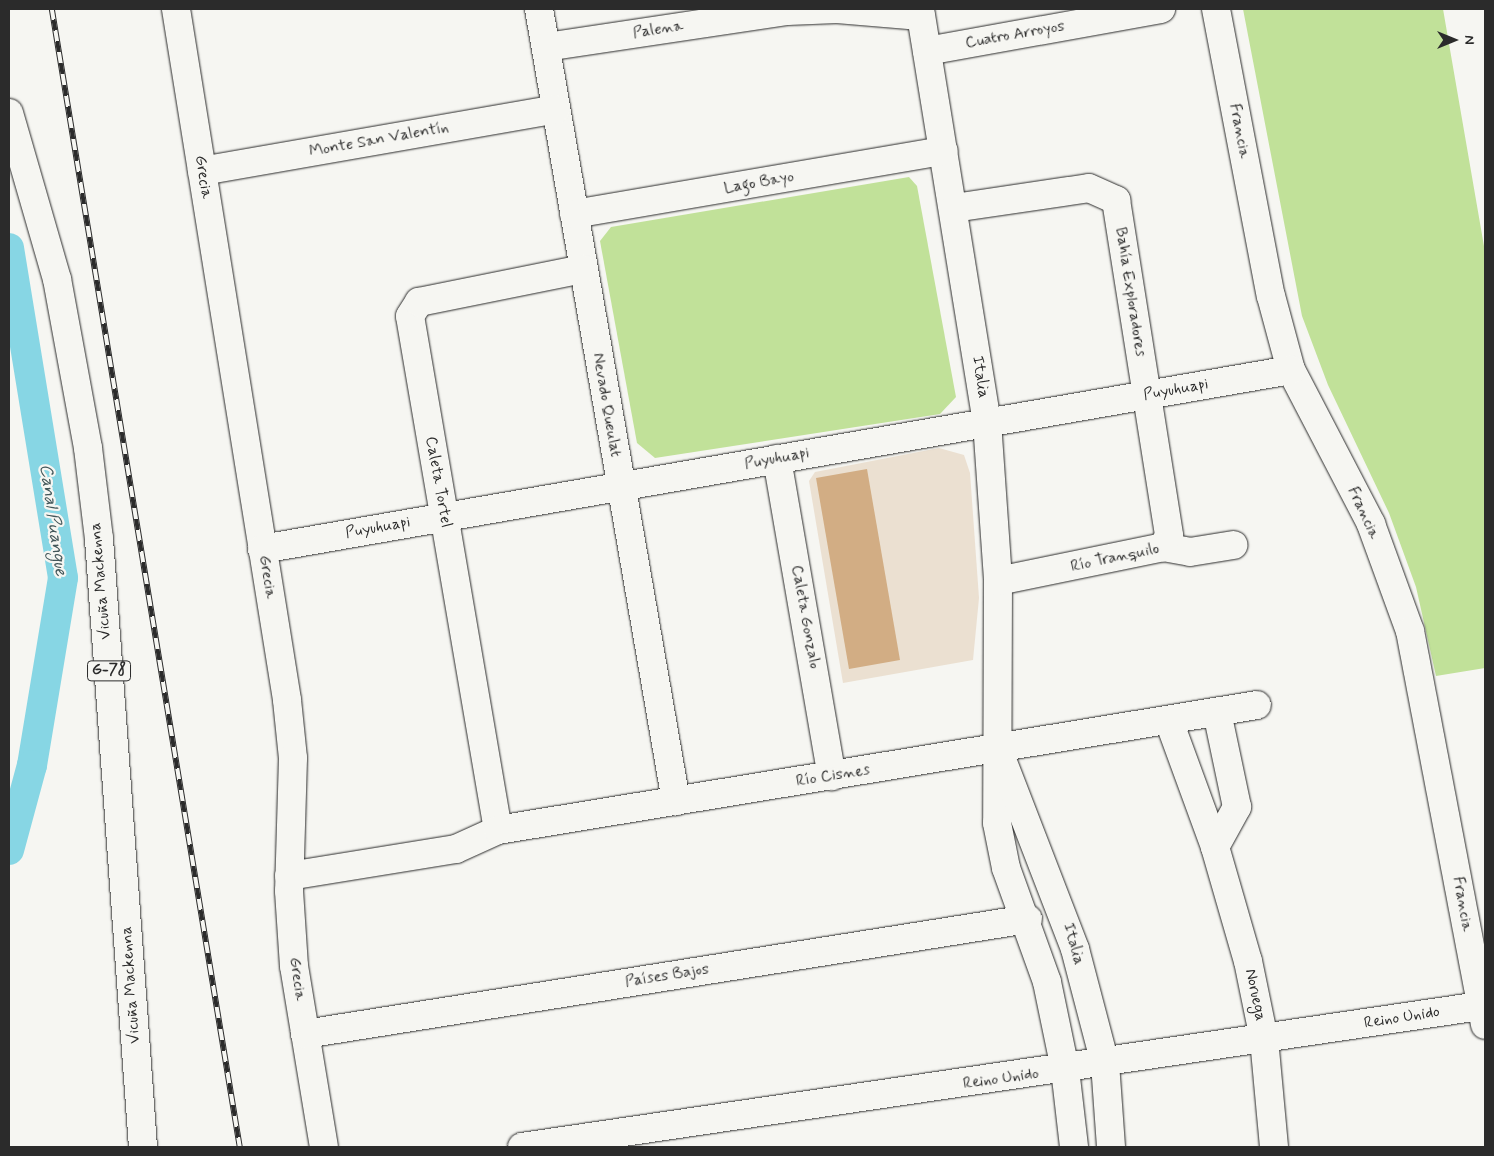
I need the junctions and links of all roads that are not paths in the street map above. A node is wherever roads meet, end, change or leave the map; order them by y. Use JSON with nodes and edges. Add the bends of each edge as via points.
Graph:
{"nodes":[{"id":1,"x":176,"y":9,"type":"edge"},
{"id":2,"x":539,"y":9,"type":"edge"},
{"id":3,"x":1161,"y":9,"type":"edge"},
{"id":4,"x":1216,"y":9,"type":"edge"},
{"id":5,"x":920,"y":13,"type":"edge"},
{"id":6,"x":722,"y":14,"type":"edge"},
{"id":7,"x":546,"y":47,"type":"junction"},
{"id":8,"x":927,"y":51,"type":"junction"},
{"id":9,"x":556,"y":109,"type":"junction"},
{"id":10,"x":9,"y":113,"type":"edge"},
{"id":11,"x":944,"y":151,"type":"junction"},
{"id":12,"x":202,"y":171,"type":"junction"},
{"id":13,"x":954,"y":208,"type":"junction"},
{"id":14,"x":574,"y":214,"type":"junction"},
{"id":15,"x":583,"y":269,"type":"junction"},
{"id":16,"x":1292,"y":370,"type":"junction"},
{"id":17,"x":1145,"y":395,"type":"junction"},
{"id":18,"x":987,"y":422,"type":"junction"},
{"id":19,"x":777,"y":459,"type":"junction"},
{"id":20,"x":620,"y":486,"type":"junction"},
{"id":21,"x":444,"y":516,"type":"junction"},
{"id":22,"x":1233,"y":545,"type":"dead end"},
{"id":23,"x":1163,"y":547,"type":"junction"},
{"id":24,"x":262,"y":549,"type":"junction"},
{"id":25,"x":998,"y":581,"type":"junction"},
{"id":26,"x":1258,"y":705,"type":"dead end"},
{"id":27,"x":1217,"y":712,"type":"junction"},
{"id":28,"x":1168,"y":721,"type":"junction"},
{"id":29,"x":999,"y":750,"type":"junction"},
{"id":30,"x":832,"y":776,"type":"junction"},
{"id":31,"x":676,"y":801,"type":"junction"},
{"id":32,"x":498,"y":830,"type":"junction"},
{"id":33,"x":1215,"y":847,"type":"junction"},
{"id":34,"x":290,"y":876,"type":"junction"},
{"id":35,"x":1028,"y":919,"type":"junction"},
{"id":36,"x":1483,"y":1015,"type":"edge"},
{"id":37,"x":305,"y":1034,"type":"junction"},
{"id":38,"x":1264,"y":1039,"type":"junction"},
{"id":39,"x":1105,"y":1063,"type":"junction"},
{"id":40,"x":1065,"y":1069,"type":"junction"},
{"id":41,"x":143,"y":1147,"type":"edge"},
{"id":42,"x":324,"y":1147,"type":"edge"},
{"id":43,"x":522,"y":1147,"type":"edge"},
{"id":44,"x":1074,"y":1147,"type":"edge"},
{"id":45,"x":1111,"y":1147,"type":"edge"},
{"id":46,"x":1274,"y":1147,"type":"edge"}],
"edges":[{"from":1,"to":12,"type":"street","name":"Grecia"},
{"from":2,"to":7,"type":"street","name":"Nevado Queulat"},
{"from":3,"to":8,"type":"street","name":"Cuatro Arroyos"},
{"from":4,"to":16,"type":"street","name":"Francia","via":[[1271,296]]},
{"from":5,"to":6,"type":"street","name":"Palena","via":[[837,9]]},
{"from":5,"to":8,"type":"street","name":"Italia"},
{"from":6,"to":7,"type":"street","name":"Palena"},
{"from":7,"to":9,"type":"street","name":"Nevado Queulat"},
{"from":8,"to":11,"type":"street","name":"Italia"},
{"from":9,"to":12,"type":"street","name":"Monte San Valentín"},
{"from":9,"to":14,"type":"street","name":"Nevado Queulat"},
{"from":10,"to":41,"type":"street","name":"Vicuña Mackenna","number":"G-78","via":[[57,279],[88,448],[99,539]]},
{"from":11,"to":13,"type":"street","name":"Italia"},
{"from":11,"to":14,"type":"street","name":"Lago Bayo"},
{"from":12,"to":24,"type":"street","name":"Grecia"},
{"from":13,"to":17,"type":"street","name":"Bahía Exploradores","via":[[1089,188],[1116,200]]},
{"from":13,"to":18,"type":"street","name":"Italia"},
{"from":14,"to":15,"type":"street","name":"Nevado Queulat"},
{"from":15,"to":20,"type":"street","name":"Nevado Queulat"},
{"from":15,"to":21,"type":"street","name":"Caleta Tortel","via":[[419,302],[410,316]]},
{"from":16,"to":17,"type":"street","name":"Puyuhuapi"},
{"from":16,"to":36,"type":"street","name":"Francia","via":[[1371,524],[1410,631]]},
{"from":17,"to":18,"type":"street","name":"Puyuhuapi"},
{"from":17,"to":23,"type":"street","name":"Bahía Exploradores","via":[[1169,536]]},
{"from":18,"to":19,"type":"street","name":"Puyuhuapi"},
{"from":18,"to":25,"type":"street","name":"Italia"},
{"from":19,"to":20,"type":"street","name":"Puyuhuapi"},
{"from":19,"to":30,"type":"street","name":"Caleta Gonzalo"},
{"from":20,"to":21,"type":"street","name":"Puyuhuapi"},
{"from":20,"to":31,"type":"street","name":"Nevado Queulat"},
{"from":21,"to":24,"type":"street","name":"Puyuhuapi"},
{"from":21,"to":32,"type":"street","name":"Caleta Tortel"},
{"from":22,"to":23,"type":"street","name":"Río Tranquilo","via":[[1190,552]]},
{"from":23,"to":25,"type":"street","name":"Río Tranquilo"},
{"from":24,"to":34,"type":"street","name":"Grecia","via":[[293,758]]},
{"from":25,"to":29,"type":"street","name":"Italia"},
{"from":26,"to":27,"type":"street","name":"Río Cisnes"},
{"from":27,"to":28,"type":"street","name":"Río Cisnes"},
{"from":27,"to":33,"type":"street","via":[[1236,807]]},
{"from":28,"to":29,"type":"street","name":"Río Cisnes"},
{"from":28,"to":33,"type":"street","name":"Noruega"},
{"from":29,"to":30,"type":"street","name":"Río Cisnes"},
{"from":29,"to":35,"type":"street","name":"Italia","via":[[997,823],[1006,868]]},
{"from":29,"to":39,"type":"street","name":"Italia","via":[[1061,906]]},
{"from":30,"to":31,"type":"street","name":"Río Cisnes"},
{"from":31,"to":32,"type":"street","name":"Río Cisnes"},
{"from":32,"to":34,"type":"street","name":"Río Cisnes","via":[[456,849]]},
{"from":33,"to":38,"type":"street","name":"Noruega","via":[[1245,952]]},
{"from":34,"to":37,"type":"street","name":"Grecia","via":[[294,966]]},
{"from":35,"to":37,"type":"street","name":"Países Bajos"},
{"from":35,"to":40,"type":"street","name":"Italia"},
{"from":36,"to":38,"type":"street","name":"Reino Unido"},
{"from":37,"to":42,"type":"street","name":"Grecia"},
{"from":38,"to":39,"type":"street","name":"Reino Unido"},
{"from":38,"to":46,"type":"street","name":"Noruega"},
{"from":39,"to":40,"type":"street","name":"Reino Unido"},
{"from":39,"to":45,"type":"street","name":"Italia"},
{"from":40,"to":43,"type":"street","name":"Reino Unido"},
{"from":40,"to":44,"type":"street","name":"Italia"}]}
